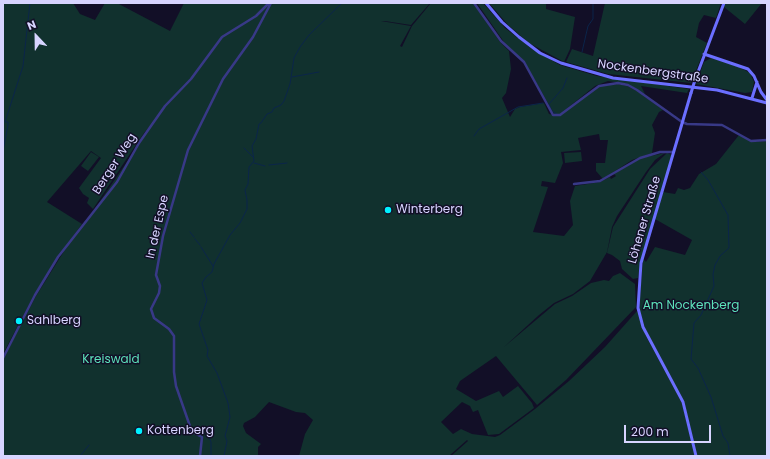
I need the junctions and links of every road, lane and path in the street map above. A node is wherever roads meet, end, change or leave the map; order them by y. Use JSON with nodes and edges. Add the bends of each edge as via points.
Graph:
{"nodes":[{"id":1,"x":270,"y":3,"type":"edge"},
{"id":2,"x":474,"y":3,"type":"edge"},
{"id":3,"x":486,"y":3,"type":"edge"},
{"id":4,"x":724,"y":3,"type":"edge"},
{"id":5,"x":704,"y":54,"type":"junction"},
{"id":6,"x":757,"y":82,"type":"junction"},
{"id":7,"x":760,"y":90,"type":"junction"},
{"id":8,"x":752,"y":98,"type":"junction"},
{"id":9,"x":756,"y":99,"type":"junction"},
{"id":10,"x":767,"y":100,"type":"edge"},
{"id":11,"x":767,"y":103,"type":"edge"},
{"id":12,"x":682,"y":122,"type":"junction"},
{"id":13,"x":767,"y":140,"type":"edge"},
{"id":14,"x":675,"y":152,"type":"junction"},
{"id":15,"x":574,"y":184,"type":"dead end"},
{"id":16,"x":3,"y":358,"type":"edge"},
{"id":17,"x":200,"y":456,"type":"edge"},
{"id":18,"x":696,"y":456,"type":"edge"}],
"edges":[{"from":1,"to":16,"type":"street","name":"Berger Weg","via":[[256,16],[222,37],[191,79],[165,106],[139,143],[117,182],[58,257],[35,295]]},
{"from":1,"to":17,"type":"street","name":"In der Espe","via":[[253,37],[223,79],[188,150],[163,236],[156,275],[160,286],[152,309],[154,318],[170,329],[174,336],[176,386],[192,432],[202,437]]},
{"from":2,"to":12,"type":"street","name":"Nockenbergstraße","via":[[501,41],[524,62],[553,115],[560,115],[599,86],[618,83],[637,90]]},
{"from":3,"to":8,"type":"street","name":"Nockenbergstraße","via":[[519,37],[561,63],[613,78],[717,90]]},
{"from":4,"to":5,"type":"street","name":"Löhener Straße"},
{"from":5,"to":6,"type":"street","via":[[748,69]]},
{"from":5,"to":12,"type":"street","name":"Löhener Straße","bridge":true},
{"from":6,"to":7,"type":"street"},
{"from":6,"to":8,"type":"street"},
{"from":7,"to":9,"type":"street"},
{"from":7,"to":10,"type":"street"},
{"from":8,"to":9,"type":"street","name":"Nockenbergstraße"},
{"from":9,"to":11,"type":"street","name":"Nockenbergstraße"},
{"from":12,"to":13,"type":"street","name":"Nockenbergstraße","via":[[722,125],[751,141]]},
{"from":12,"to":14,"type":"street","name":"Löhener Straße"},
{"from":14,"to":15,"type":"street","via":[[660,152],[640,158],[598,182]]},
{"from":14,"to":18,"type":"street","name":"Löhener Straße","via":[[641,263],[638,308],[643,327],[683,402]]}]}
